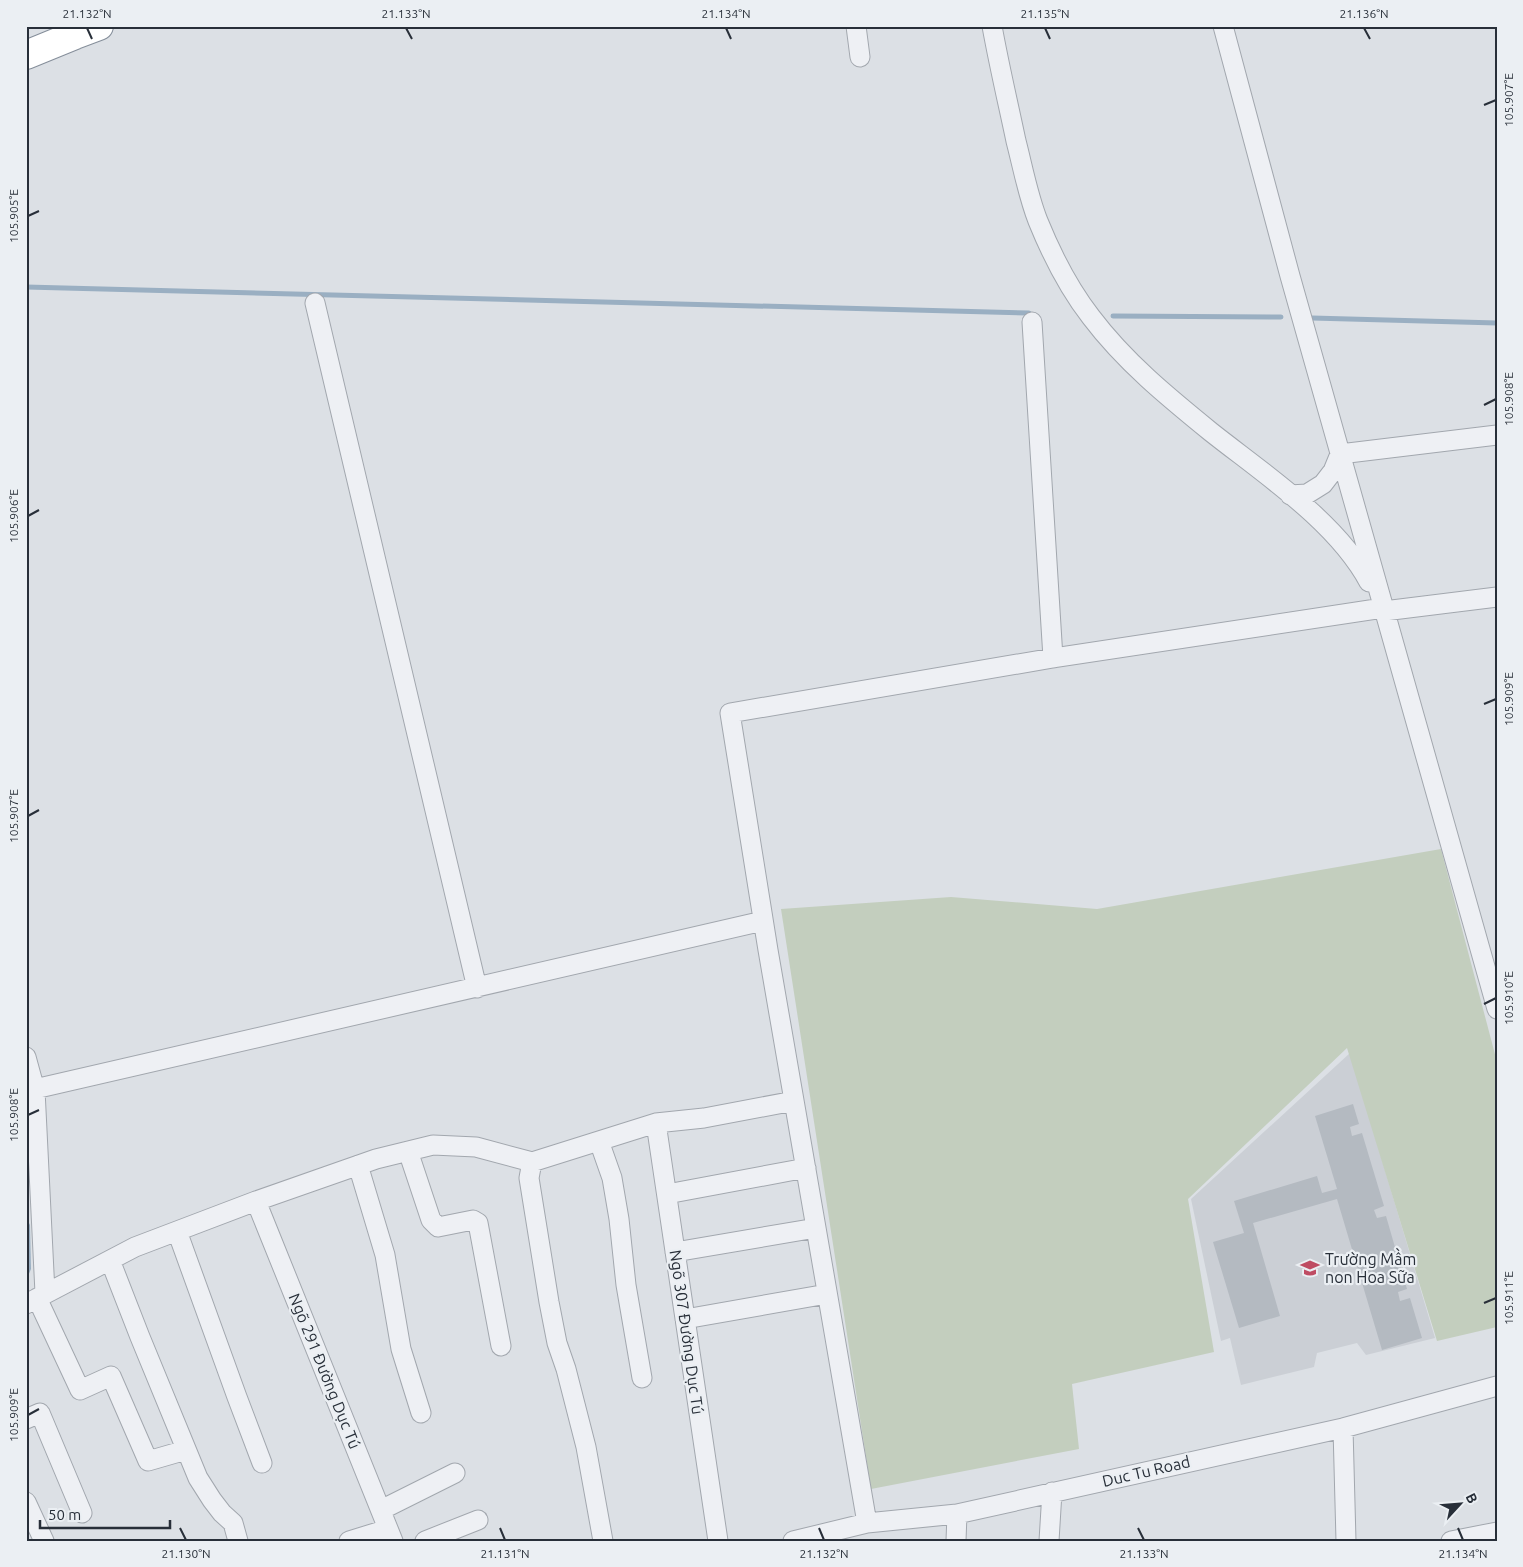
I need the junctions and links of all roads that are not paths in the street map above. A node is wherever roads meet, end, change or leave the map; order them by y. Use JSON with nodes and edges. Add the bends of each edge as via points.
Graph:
{"nodes":[{"id":1,"x":99,"y":26,"type":"edge"},
{"id":2,"x":856,"y":26,"type":"edge"},
{"id":3,"x":992,"y":26,"type":"edge"},
{"id":4,"x":1223,"y":26,"type":"edge"},
{"id":5,"x":26,"y":55,"type":"edge"},
{"id":6,"x":860,"y":57,"type":"dead end"},
{"id":7,"x":315,"y":304,"type":"dead end"},
{"id":8,"x":1032,"y":322,"type":"dead end"},
{"id":9,"x":1497,"y":435,"type":"edge"},
{"id":10,"x":1340,"y":454,"type":"junction"},
{"id":11,"x":1290,"y":495,"type":"junction"},
{"id":12,"x":1497,"y":597,"type":"edge"},
{"id":13,"x":1384,"y":610,"type":"junction"},
{"id":14,"x":1053,"y":658,"type":"junction"},
{"id":15,"x":763,"y":921,"type":"junction"},
{"id":16,"x":477,"y":988,"type":"junction"},
{"id":17,"x":1497,"y":1009,"type":"edge"},
{"id":18,"x":26,"y":1057,"type":"edge"},
{"id":19,"x":31,"y":1091,"type":"edge"},
{"id":20,"x":794,"y":1101,"type":"junction"},
{"id":21,"x":656,"y":1123,"type":"junction"},
{"id":22,"x":599,"y":1141,"type":"junction"},
{"id":23,"x":408,"y":1151,"type":"junction"},
{"id":24,"x":532,"y":1162,"type":"junction"},
{"id":25,"x":358,"y":1165,"type":"junction"},
{"id":26,"x":806,"y":1168,"type":"junction"},
{"id":27,"x":33,"y":1193,"type":"edge"},
{"id":28,"x":667,"y":1194,"type":"junction"},
{"id":29,"x":256,"y":1201,"type":"junction"},
{"id":30,"x":816,"y":1228,"type":"junction"},
{"id":31,"x":177,"y":1231,"type":"junction"},
{"id":32,"x":675,"y":1252,"type":"junction"},
{"id":33,"x":110,"y":1260,"type":"junction"},
{"id":34,"x":827,"y":1294,"type":"junction"},
{"id":35,"x":36,"y":1298,"type":"edge"},
{"id":36,"x":685,"y":1319,"type":"junction"},
{"id":37,"x":501,"y":1346,"type":"dead end"},
{"id":38,"x":642,"y":1378,"type":"dead end"},
{"id":39,"x":1497,"y":1386,"type":"edge"},
{"id":40,"x":421,"y":1412,"type":"dead end"},
{"id":41,"x":26,"y":1419,"type":"edge"},
{"id":42,"x":1343,"y":1428,"type":"junction"},
{"id":43,"x":186,"y":1450,"type":"junction"},
{"id":44,"x":262,"y":1462,"type":"dead end"},
{"id":45,"x":455,"y":1474,"type":"dead end"},
{"id":46,"x":1052,"y":1492,"type":"junction"},
{"id":47,"x":26,"y":1502,"type":"edge"},
{"id":48,"x":381,"y":1510,"type":"junction"},
{"id":49,"x":82,"y":1513,"type":"dead end"},
{"id":50,"x":957,"y":1514,"type":"junction"},
{"id":51,"x":478,"y":1520,"type":"dead end"},
{"id":52,"x":866,"y":1523,"type":"junction"},
{"id":53,"x":1497,"y":1532,"type":"edge"},
{"id":54,"x":391,"y":1535,"type":"edge"},
{"id":55,"x":44,"y":1541,"type":"edge"},
{"id":56,"x":238,"y":1541,"type":"edge"},
{"id":57,"x":349,"y":1541,"type":"edge"},
{"id":58,"x":424,"y":1541,"type":"edge"},
{"id":59,"x":603,"y":1541,"type":"edge"},
{"id":60,"x":718,"y":1541,"type":"edge"},
{"id":61,"x":793,"y":1541,"type":"edge"},
{"id":62,"x":956,"y":1541,"type":"edge"},
{"id":63,"x":1049,"y":1541,"type":"edge"},
{"id":64,"x":1346,"y":1541,"type":"edge"},
{"id":65,"x":1451,"y":1541,"type":"edge"}],
"edges":[{"from":1,"to":5,"type":"highway"},
{"from":2,"to":6,"type":"street"},
{"from":3,"to":11,"type":"street","via":[[1023,171],[1038,221],[1067,280],[1114,345],[1163,393]]},
{"from":4,"to":10,"type":"street"},
{"from":7,"to":16,"type":"street"},
{"from":8,"to":14,"type":"street"},
{"from":9,"to":10,"type":"street"},
{"from":10,"to":11,"type":"street","via":[[1323,484],[1307,494]]},
{"from":10,"to":13,"type":"street"},
{"from":11,"to":13,"type":"street","via":[[1328,528],[1360,565]]},
{"from":12,"to":13,"type":"street"},
{"from":13,"to":14,"type":"street"},
{"from":13,"to":17,"type":"street"},
{"from":14,"to":15,"type":"street","via":[[730,713]]},
{"from":15,"to":16,"type":"street"},
{"from":15,"to":20,"type":"street"},
{"from":16,"to":19,"type":"street"},
{"from":18,"to":19,"type":"street"},
{"from":19,"to":27,"type":"street"},
{"from":20,"to":21,"type":"street","via":[[704,1118]]},
{"from":20,"to":26,"type":"street"},
{"from":21,"to":22,"type":"street"},
{"from":21,"to":28,"type":"street","name":"Ngõ 307 Đường Dục Tú"},
{"from":22,"to":24,"type":"street"},
{"from":22,"to":38,"type":"street","via":[[619,1219],[626,1285]]},
{"from":23,"to":24,"type":"street","via":[[433,1145],[476,1147]]},
{"from":23,"to":25,"type":"street"},
{"from":23,"to":37,"type":"street","via":[[431,1220],[438,1227],[473,1220],[478,1223]]},
{"from":24,"to":59,"type":"street","via":[[529,1178],[549,1302],[586,1448]]},
{"from":25,"to":29,"type":"street"},
{"from":25,"to":40,"type":"street","via":[[385,1256],[402,1349]]},
{"from":26,"to":28,"type":"street"},
{"from":26,"to":30,"type":"street"},
{"from":27,"to":35,"type":"street"},
{"from":28,"to":32,"type":"street","name":"Ngõ 307 Đường Dục Tú"},
{"from":29,"to":31,"type":"street"},
{"from":29,"to":48,"type":"street","name":"Ngõ 291 Đường Dục Tú"},
{"from":30,"to":32,"type":"street"},
{"from":30,"to":34,"type":"street"},
{"from":31,"to":33,"type":"street"},
{"from":31,"to":44,"type":"street"},
{"from":32,"to":36,"type":"street","name":"Ngõ 307 Đường Dục Tú"},
{"from":33,"to":35,"type":"street"},
{"from":33,"to":43,"type":"street"},
{"from":34,"to":36,"type":"street"},
{"from":34,"to":52,"type":"street"},
{"from":35,"to":43,"type":"street","via":[[80,1390],[111,1376],[148,1461]]},
{"from":36,"to":60,"type":"street","name":"Ngõ 307 Đường Dục Tú"},
{"from":39,"to":42,"type":"street","name":"Duc Tu Road"},
{"from":41,"to":49,"type":"street","via":[[40,1414]]},
{"from":42,"to":46,"type":"street","name":"Duc Tu Road"},
{"from":42,"to":64,"type":"street"},
{"from":43,"to":56,"type":"street","via":[[212,1500],[233,1523]]},
{"from":45,"to":48,"type":"street"},
{"from":46,"to":50,"type":"street","name":"Duc Tu Road"},
{"from":46,"to":63,"type":"street"},
{"from":47,"to":55,"type":"street"},
{"from":48,"to":54,"type":"street","name":"Ngõ 291 Đường Dục Tú"},
{"from":50,"to":52,"type":"street","name":"Duc Tu Road"},
{"from":50,"to":62,"type":"street"},
{"from":51,"to":58,"type":"street"},
{"from":52,"to":61,"type":"street","name":"Duc Tu Road"},
{"from":53,"to":65,"type":"street"},
{"from":54,"to":57,"type":"street"}]}
